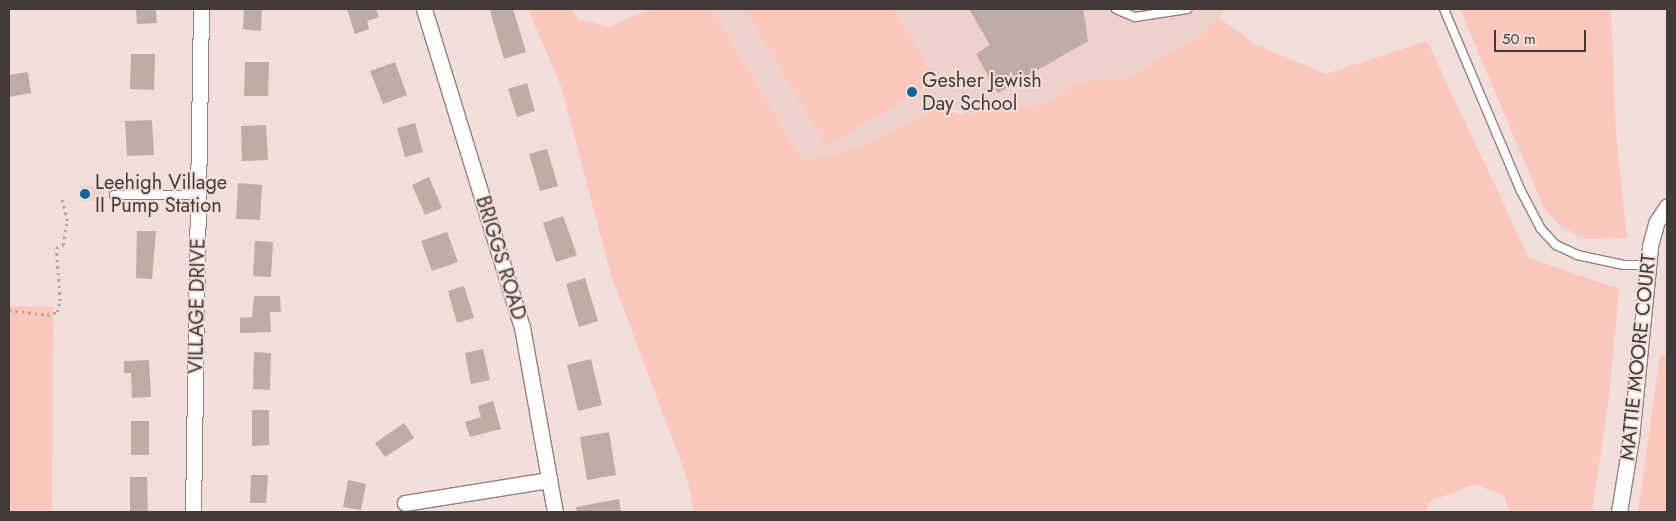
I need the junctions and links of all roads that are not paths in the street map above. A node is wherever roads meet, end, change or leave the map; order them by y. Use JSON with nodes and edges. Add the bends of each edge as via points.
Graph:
{"nodes":[{"id":1,"x":201,"y":9,"type":"edge"},
{"id":2,"x":424,"y":9,"type":"edge"},
{"id":3,"x":1116,"y":9,"type":"edge"},
{"id":4,"x":1187,"y":9,"type":"edge"},
{"id":5,"x":1444,"y":9,"type":"edge"},
{"id":6,"x":114,"y":195,"type":"dead end"},
{"id":7,"x":198,"y":195,"type":"junction"},
{"id":8,"x":1667,"y":206,"type":"edge"},
{"id":9,"x":1647,"y":265,"type":"junction"},
{"id":10,"x":549,"y":480,"type":"junction"},
{"id":11,"x":405,"y":504,"type":"dead end"},
{"id":12,"x":193,"y":512,"type":"edge"},
{"id":13,"x":555,"y":512,"type":"edge"},
{"id":14,"x":1618,"y":512,"type":"edge"}],
"edges":[{"from":1,"to":7,"type":"street","name":"VILLAGE DRIVE"},
{"from":2,"to":10,"type":"street","name":"BRIGGS ROAD","via":[[522,327]]},
{"from":3,"to":4,"type":"lane","via":[[1135,17]]},
{"from":5,"to":9,"type":"lane","via":[[1521,191],[1541,229],[1556,245],[1577,255],[1624,265]]},
{"from":6,"to":7,"type":"lane"},
{"from":7,"to":12,"type":"street","name":"VILLAGE DRIVE"},
{"from":8,"to":9,"type":"street","name":"MATTIE MOORE COURT","via":[[1653,231]]},
{"from":9,"to":14,"type":"street","name":"MATTIE MOORE COURT","via":[[1631,438]]},
{"from":10,"to":11,"type":"street"},
{"from":10,"to":13,"type":"street","name":"BRIGGS ROAD"}]}
